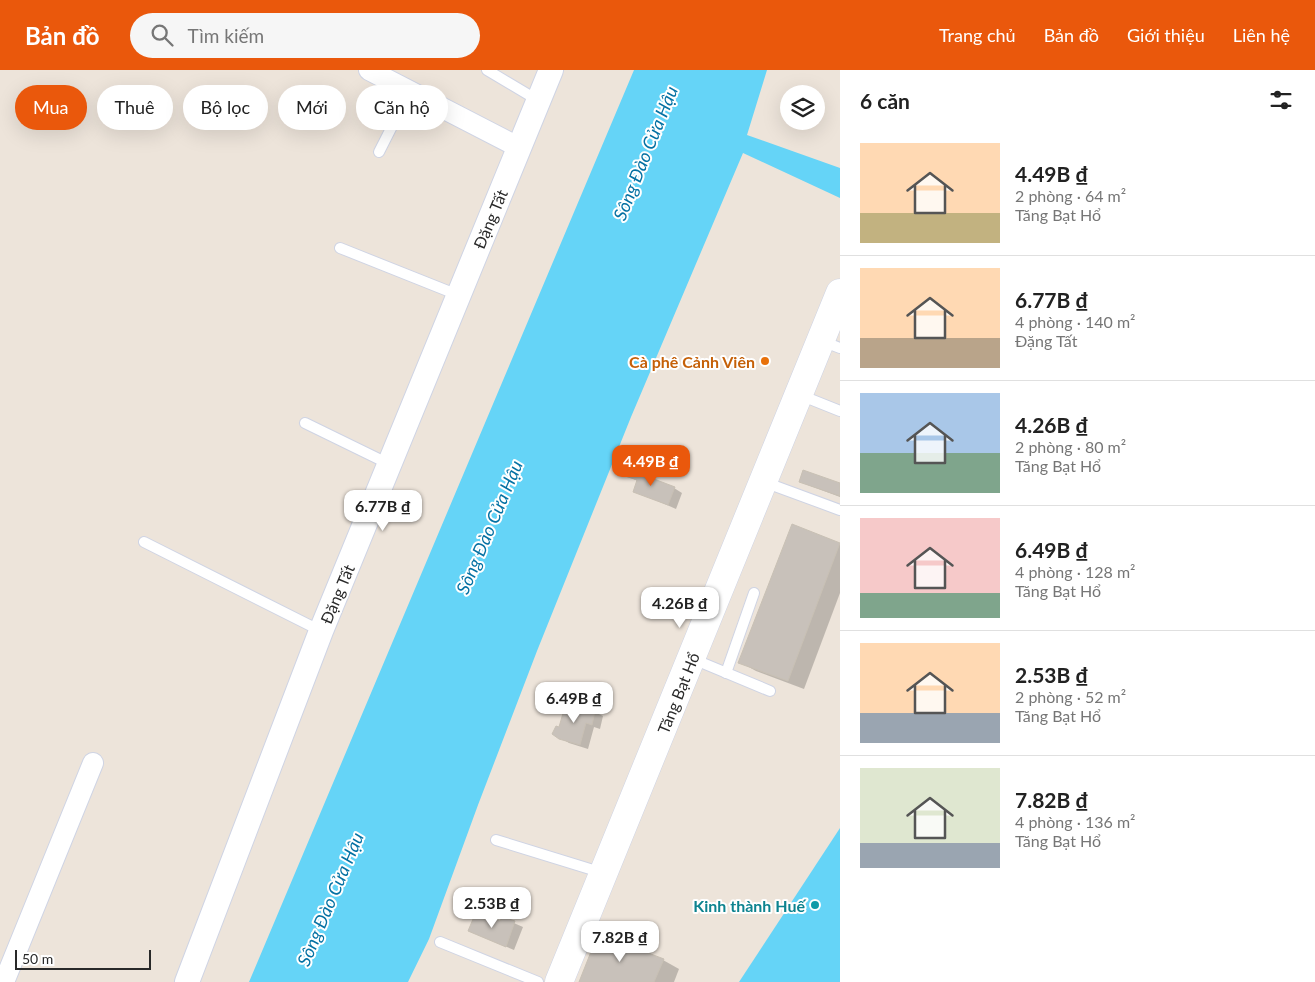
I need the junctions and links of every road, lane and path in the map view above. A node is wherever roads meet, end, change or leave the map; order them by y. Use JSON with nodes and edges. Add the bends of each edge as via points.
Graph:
{"nodes":[{"id":1,"x":487,"y":70,"type":"edge"},
{"id":2,"x":551,"y":70,"type":"edge"},
{"id":3,"x":374,"y":71,"type":"edge"},
{"id":4,"x":399,"y":85,"type":"edge"},
{"id":5,"x":539,"y":101,"type":"junction"},
{"id":6,"x":448,"y":111,"type":"edge"},
{"id":7,"x":390,"y":130,"type":"edge"},
{"id":8,"x":520,"y":148,"type":"junction"},
{"id":9,"x":379,"y":152,"type":"dead end"},
{"id":10,"x":340,"y":248,"type":"dead end"},
{"id":11,"x":840,"y":292,"type":"edge"},
{"id":12,"x":458,"y":295,"type":"junction"},
{"id":13,"x":830,"y":344,"type":"edge"},
{"id":14,"x":799,"y":394,"type":"junction"},
{"id":15,"x":840,"y":412,"type":"edge"},
{"id":16,"x":305,"y":423,"type":"dead end"},
{"id":17,"x":390,"y":465,"type":"junction"},
{"id":18,"x":764,"y":481,"type":"junction"},
{"id":19,"x":840,"y":510,"type":"edge"},
{"id":20,"x":144,"y":542,"type":"dead end"},
{"id":21,"x":754,"y":593,"type":"dead end"},
{"id":22,"x":321,"y":631,"type":"junction"},
{"id":23,"x":692,"y":658,"type":"junction"},
{"id":24,"x":726,"y":673,"type":"junction"},
{"id":25,"x":770,"y":691,"type":"dead end"},
{"id":26,"x":93,"y":763,"type":"dead end"},
{"id":27,"x":496,"y":840,"type":"dead end"},
{"id":28,"x":604,"y":874,"type":"junction"},
{"id":29,"x":440,"y":942,"type":"dead end"},
{"id":30,"x":4,"y":982,"type":"edge"},
{"id":31,"x":187,"y":982,"type":"edge"},
{"id":32,"x":538,"y":982,"type":"edge"},
{"id":33,"x":559,"y":982,"type":"edge"}],
"edges":[{"from":1,"to":5,"type":"lane"},
{"from":2,"to":5,"type":"street","name":"Đặng Tất"},
{"from":3,"to":4,"type":"street"},
{"from":5,"to":8,"type":"street","name":"Đặng Tất"},
{"from":6,"to":8,"type":"street"},
{"from":7,"to":9,"type":"lane"},
{"from":8,"to":12,"type":"street","name":"Đặng Tất"},
{"from":10,"to":12,"type":"lane"},
{"from":11,"to":13,"type":"main road","name":"Tăng Bạt Hổ"},
{"from":12,"to":17,"type":"street","name":"Đặng Tất"},
{"from":13,"to":14,"type":"main road","name":"Tăng Bạt Hổ"},
{"from":14,"to":15,"type":"lane"},
{"from":14,"to":18,"type":"main road","name":"Tăng Bạt Hổ"},
{"from":16,"to":17,"type":"lane"},
{"from":17,"to":22,"type":"street","name":"Đặng Tất"},
{"from":18,"to":19,"type":"lane"},
{"from":18,"to":23,"type":"main road","name":"Tăng Bạt Hổ"},
{"from":20,"to":22,"type":"lane"},
{"from":21,"to":24,"type":"lane"},
{"from":22,"to":31,"type":"street","name":"Đặng Tất"},
{"from":23,"to":24,"type":"lane"},
{"from":23,"to":28,"type":"main road","name":"Tăng Bạt Hổ"},
{"from":24,"to":25,"type":"lane"},
{"from":26,"to":30,"type":"street"},
{"from":27,"to":28,"type":"lane"},
{"from":28,"to":33,"type":"main road","name":"Tăng Bạt Hổ"},
{"from":29,"to":32,"type":"lane"}]}
